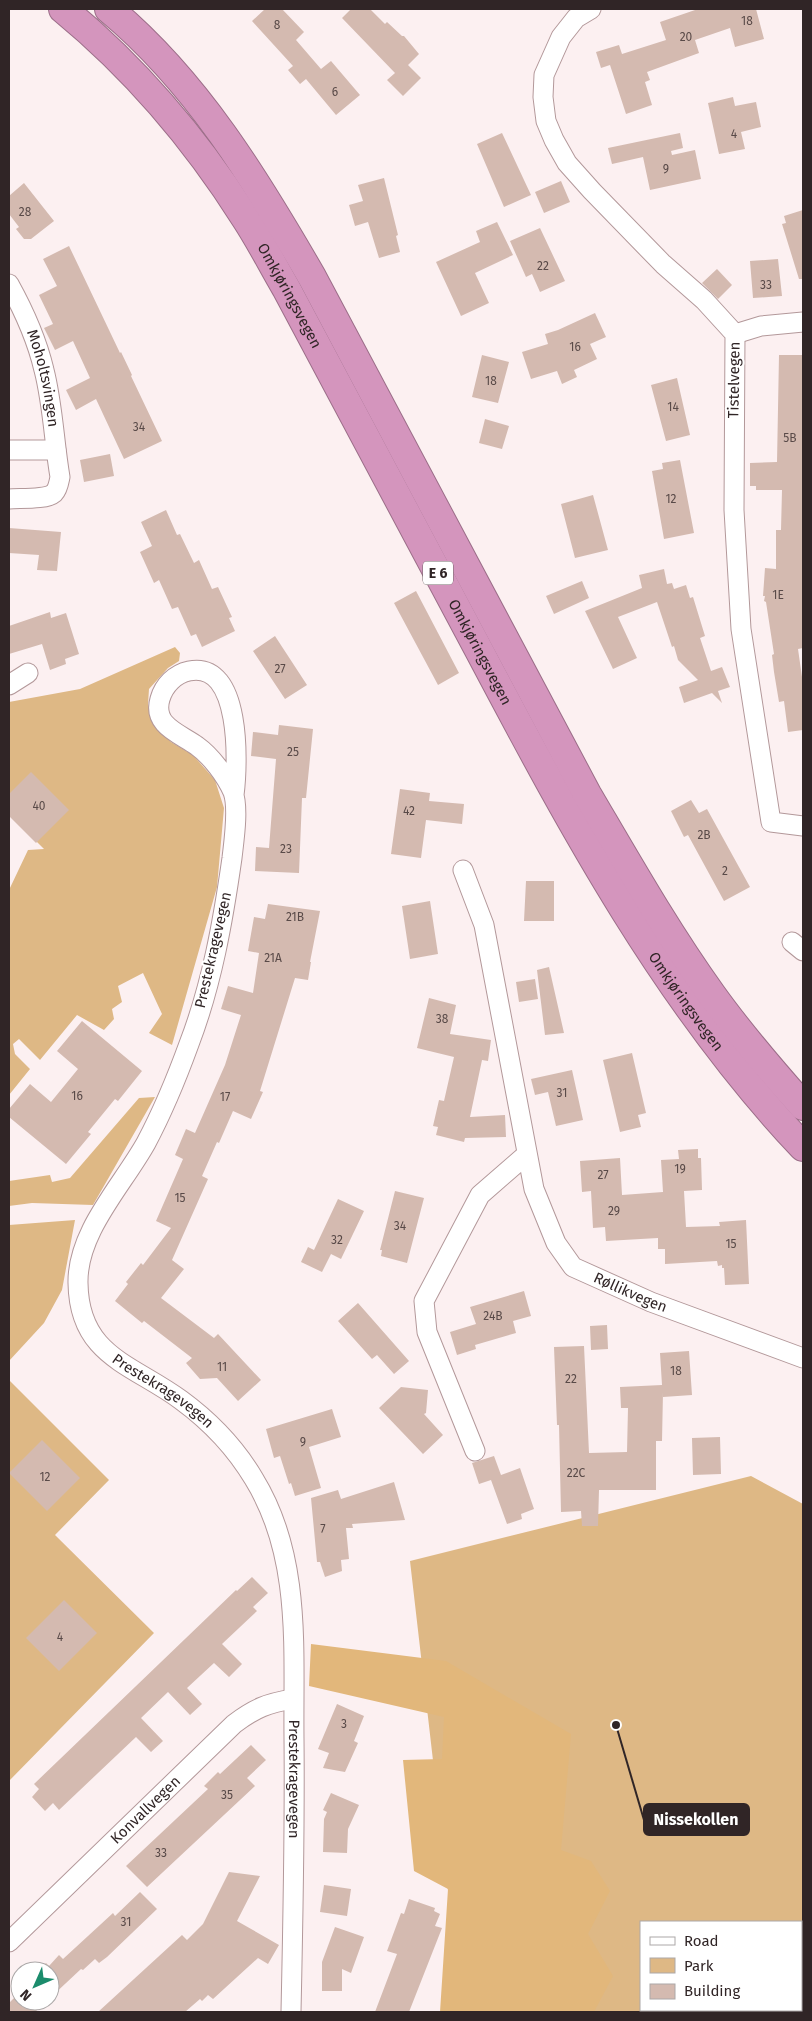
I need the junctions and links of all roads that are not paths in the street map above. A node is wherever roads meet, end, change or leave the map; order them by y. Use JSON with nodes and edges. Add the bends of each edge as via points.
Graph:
{"nodes":[{"id":1,"x":63,"y":9,"type":"edge"},
{"id":2,"x":109,"y":9,"type":"edge"},
{"id":3,"x":583,"y":13,"type":"edge"},
{"id":4,"x":9,"y":284,"type":"edge"},
{"id":5,"x":803,"y":322,"type":"edge"},
{"id":6,"x":735,"y":334,"type":"junction"},
{"id":7,"x":9,"y":450,"type":"edge"},
{"id":8,"x":56,"y":450,"type":"junction"},
{"id":9,"x":9,"y":498,"type":"edge"},
{"id":10,"x":28,"y":673,"type":"dead end"},
{"id":11,"x":9,"y":685,"type":"edge"},
{"id":12,"x":234,"y":795,"type":"junction"},
{"id":13,"x":803,"y":826,"type":"edge"},
{"id":14,"x":463,"y":870,"type":"dead end"},
{"id":15,"x":803,"y":1106,"type":"edge"},
{"id":16,"x":803,"y":1147,"type":"edge"},
{"id":17,"x":526,"y":1155,"type":"junction"},
{"id":18,"x":803,"y":1358,"type":"edge"},
{"id":19,"x":475,"y":1452,"type":"dead end"},
{"id":20,"x":293,"y":1699,"type":"junction"},
{"id":21,"x":9,"y":1942,"type":"edge"},
{"id":22,"x":291,"y":2012,"type":"edge"}],
"edges":[{"from":1,"to":16,"type":"highway","name":"Omkjøringsvegen","number":"E 6","via":[[99,38],[152,93],[203,156],[247,221],[607,884],[731,1064]]},
{"from":2,"to":15,"type":"highway","name":"Omkjøringsvegen","number":"E 6","via":[[176,75],[229,142],[271,206],[312,277],[587,794],[630,867],[711,994],[757,1055]]},
{"from":3,"to":6,"type":"street","name":"Tistelvegen","via":[[560,37],[544,75],[546,121],[554,140],[567,164],[592,191]]},
{"from":4,"to":8,"type":"street","name":"Moholtsvingen","via":[[30,326],[44,370]]},
{"from":5,"to":6,"type":"street","via":[[761,326]]},
{"from":6,"to":13,"type":"street","name":"Tistelvegen","via":[[734,510],[741,628],[771,822]]},
{"from":7,"to":8,"type":"street"},
{"from":8,"to":9,"type":"street","name":"Moholtsvingen","via":[[60,477],[54,492],[45,496]]},
{"from":10,"to":11,"type":"street"},
{"from":12,"to":12,"type":"street","name":"Prestekragevegen","via":[[211,759],[199,747],[170,730],[161,716],[159,708],[164,689],[184,672],[202,671],[210,675],[226,694],[236,740]]},
{"from":12,"to":20,"type":"street","name":"Prestekragevegen","via":[[235,833],[230,870],[206,992],[168,1098],[146,1142],[84,1245],[78,1297],[87,1327],[103,1349],[179,1398],[206,1420],[238,1455],[256,1482],[278,1533],[287,1564],[294,1627]]},
{"from":14,"to":17,"type":"street","name":"Røllikvegen","via":[[484,924]]},
{"from":17,"to":18,"type":"street","name":"Røllikvegen","via":[[534,1189],[556,1243],[573,1267],[652,1302]]},
{"from":17,"to":19,"type":"street","via":[[480,1194],[424,1301],[427,1332]]},
{"from":20,"to":21,"type":"street","name":"Konvallvegen","via":[[260,1706],[234,1724]]},
{"from":20,"to":22,"type":"street","name":"Prestekragevegen","via":[[295,1832]]}]}
